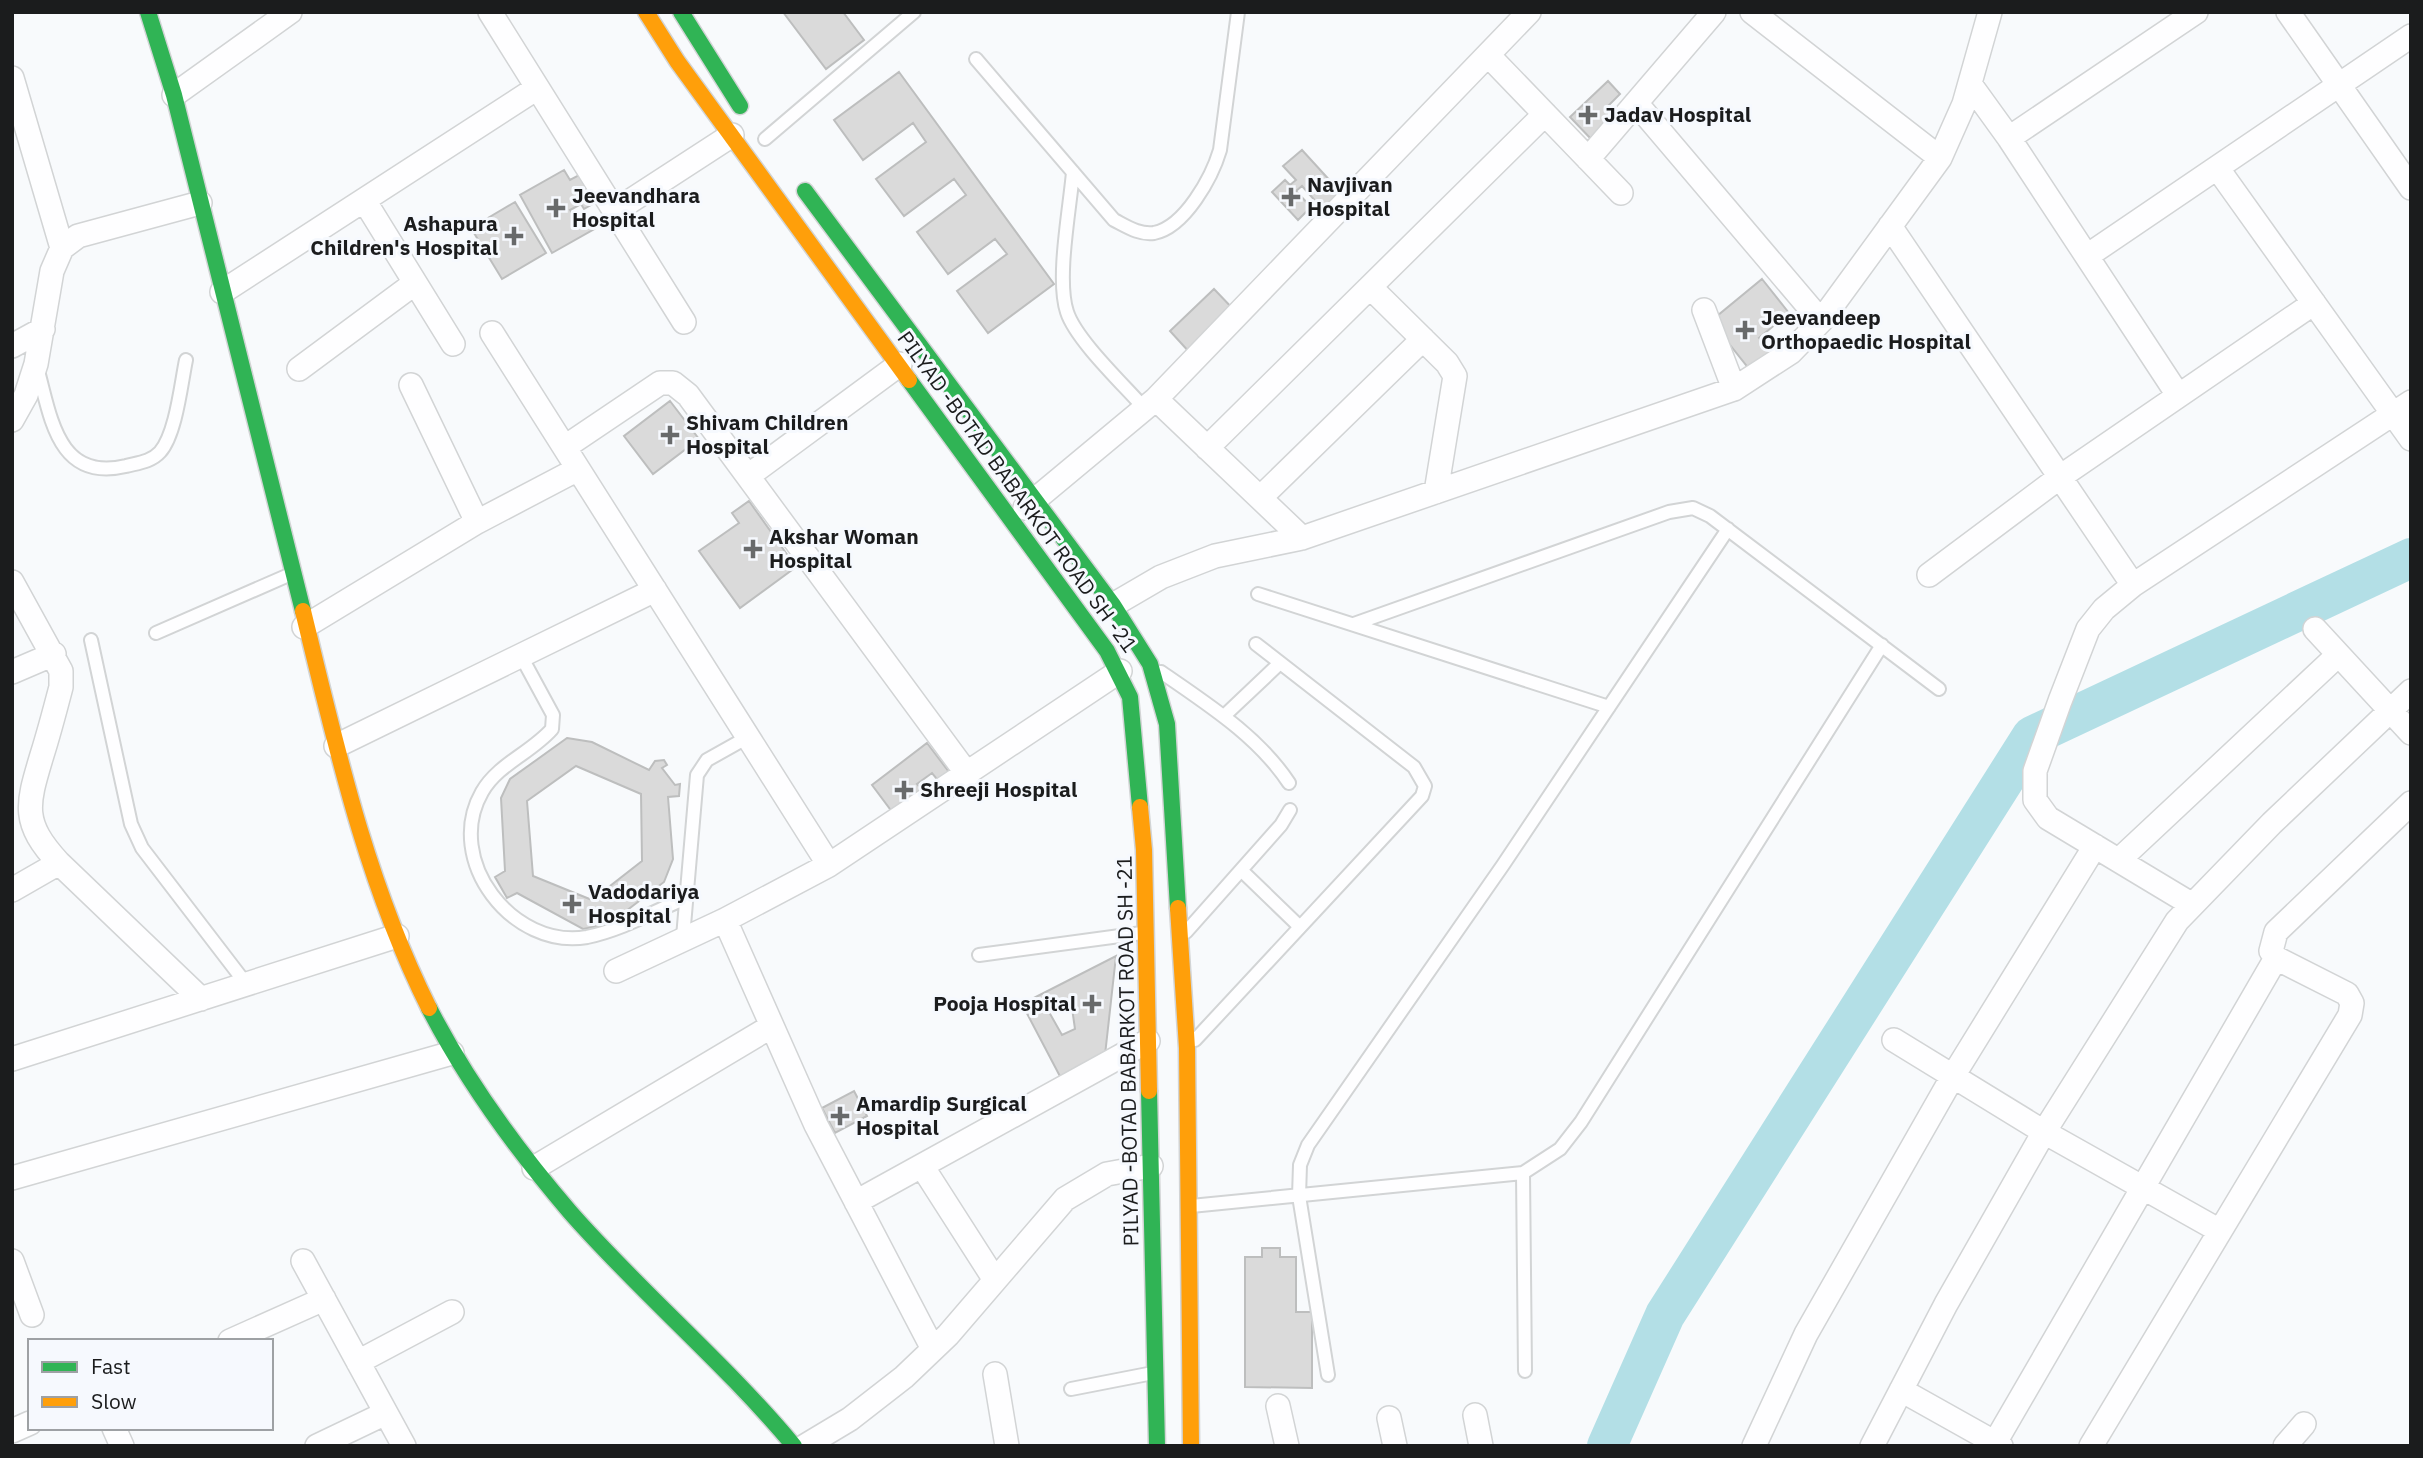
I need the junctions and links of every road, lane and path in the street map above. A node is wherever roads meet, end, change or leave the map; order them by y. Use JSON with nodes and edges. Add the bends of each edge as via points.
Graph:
{"nodes":[{"id":1,"x":148,"y":12,"type":"edge"},
{"id":2,"x":290,"y":12,"type":"edge"},
{"id":3,"x":490,"y":12,"type":"edge"},
{"id":4,"x":646,"y":12,"type":"edge"},
{"id":5,"x":681,"y":12,"type":"edge"},
{"id":6,"x":914,"y":12,"type":"edge"},
{"id":7,"x":1238,"y":12,"type":"edge"},
{"id":8,"x":1529,"y":12,"type":"edge"},
{"id":9,"x":1714,"y":12,"type":"edge"},
{"id":10,"x":1752,"y":12,"type":"edge"},
{"id":11,"x":1990,"y":12,"type":"edge"},
{"id":12,"x":2196,"y":12,"type":"edge"},
{"id":13,"x":2288,"y":12,"type":"edge"},
{"id":14,"x":2411,"y":36,"type":"edge"},
{"id":15,"x":1488,"y":55,"type":"junction"},
{"id":16,"x":976,"y":59,"type":"dead end"},
{"id":17,"x":12,"y":78,"type":"edge"},
{"id":18,"x":1970,"y":84,"type":"junction"},
{"id":19,"x":2338,"y":84,"type":"junction"},
{"id":20,"x":537,"y":88,"type":"junction"},
{"id":21,"x":174,"y":95,"type":"junction"},
{"id":22,"x":1636,"y":103,"type":"junction"},
{"id":23,"x":1545,"y":114,"type":"junction"},
{"id":24,"x":19,"y":130,"type":"edge"},
{"id":25,"x":762,"y":134,"type":"joint"},
{"id":26,"x":732,"y":135,"type":"junction"},
{"id":27,"x":2009,"y":138,"type":"junction"},
{"id":28,"x":1940,"y":158,"type":"junction"},
{"id":29,"x":1588,"y":159,"type":"junction"},
{"id":30,"x":2218,"y":169,"type":"junction"},
{"id":31,"x":1073,"y":172,"type":"junction"},
{"id":32,"x":799,"y":183,"type":"dead end"},
{"id":33,"x":2411,"y":188,"type":"edge"},
{"id":34,"x":1621,"y":193,"type":"dead end"},
{"id":35,"x":364,"y":200,"type":"junction"},
{"id":36,"x":200,"y":203,"type":"junction"},
{"id":37,"x":615,"y":211,"type":"junction"},
{"id":38,"x":1890,"y":226,"type":"junction"},
{"id":39,"x":62,"y":248,"type":"junction"},
{"id":40,"x":2087,"y":256,"type":"junction"},
{"id":41,"x":415,"y":283,"type":"junction"},
{"id":42,"x":1370,"y":287,"type":"junction"},
{"id":43,"x":222,"y":292,"type":"junction"},
{"id":44,"x":2314,"y":303,"type":"junction"},
{"id":45,"x":1704,"y":310,"type":"dead end"},
{"id":46,"x":684,"y":321,"type":"dead end"},
{"id":47,"x":1821,"y":321,"type":"junction"},
{"id":48,"x":43,"y":329,"type":"junction"},
{"id":49,"x":492,"y":333,"type":"dead end"},
{"id":50,"x":1423,"y":339,"type":"junction"},
{"id":51,"x":453,"y":344,"type":"dead end"},
{"id":52,"x":12,"y":346,"type":"edge"},
{"id":53,"x":186,"y":360,"type":"dead end"},
{"id":54,"x":36,"y":364,"type":"junction"},
{"id":55,"x":900,"y":364,"type":"junction"},
{"id":56,"x":299,"y":369,"type":"dead end"},
{"id":57,"x":411,"y":385,"type":"dead end"},
{"id":58,"x":1734,"y":388,"type":"junction"},
{"id":59,"x":2178,"y":396,"type":"junction"},
{"id":60,"x":1150,"y":404,"type":"junction"},
{"id":61,"x":2402,"y":409,"type":"edge"},
{"id":62,"x":12,"y":420,"type":"edge"},
{"id":63,"x":2411,"y":439,"type":"edge"},
{"id":64,"x":565,"y":447,"type":"junction"},
{"id":65,"x":1207,"y":448,"type":"junction"},
{"id":66,"x":578,"y":469,"type":"junction"},
{"id":67,"x":748,"y":477,"type":"junction"},
{"id":68,"x":2060,"y":477,"type":"junction"},
{"id":69,"x":1436,"y":492,"type":"junction"},
{"id":70,"x":1260,"y":498,"type":"junction"},
{"id":71,"x":1036,"y":501,"type":"junction"},
{"id":72,"x":1011,"y":518,"type":"junction"},
{"id":73,"x":477,"y":522,"type":"junction"},
{"id":74,"x":1728,"y":529,"type":"junction"},
{"id":75,"x":1302,"y":538,"type":"junction"},
{"id":76,"x":291,"y":574,"type":"junction"},
{"id":77,"x":1929,"y":575,"type":"dead end"},
{"id":78,"x":12,"y":582,"type":"edge"},
{"id":79,"x":2133,"y":585,"type":"junction"},
{"id":80,"x":655,"y":590,"type":"junction"},
{"id":81,"x":1258,"y":594,"type":"dead end"},
{"id":82,"x":1113,"y":605,"type":"junction"},
{"id":83,"x":1354,"y":624,"type":"junction"},
{"id":84,"x":304,"y":627,"type":"junction"},
{"id":85,"x":2315,"y":629,"type":"dead end"},
{"id":86,"x":156,"y":633,"type":"dead end"},
{"id":87,"x":91,"y":640,"type":"dead end"},
{"id":88,"x":1256,"y":644,"type":"dead end"},
{"id":89,"x":1882,"y":645,"type":"junction"},
{"id":90,"x":54,"y":654,"type":"junction"},
{"id":91,"x":2338,"y":654,"type":"junction"},
{"id":92,"x":521,"y":656,"type":"junction"},
{"id":93,"x":1150,"y":664,"type":"junction"},
{"id":94,"x":1279,"y":664,"type":"junction"},
{"id":95,"x":1120,"y":671,"type":"junction"},
{"id":96,"x":12,"y":672,"type":"edge"},
{"id":97,"x":1940,"y":689,"type":"dead end"},
{"id":98,"x":2411,"y":691,"type":"edge"},
{"id":99,"x":1609,"y":707,"type":"junction"},
{"id":100,"x":2390,"y":711,"type":"junction"},
{"id":101,"x":1224,"y":716,"type":"junction"},
{"id":102,"x":2411,"y":733,"type":"edge"},
{"id":103,"x":748,"y":737,"type":"junction"},
{"id":104,"x":336,"y":746,"type":"junction"},
{"id":105,"x":36,"y":774,"type":"junction"},
{"id":106,"x":968,"y":775,"type":"junction"},
{"id":107,"x":1289,"y":783,"type":"dead end"},
{"id":108,"x":12,"y":785,"type":"edge"},
{"id":109,"x":2411,"y":803,"type":"edge"},
{"id":110,"x":1290,"y":810,"type":"dead end"},
{"id":111,"x":2095,"y":846,"type":"junction"},
{"id":112,"x":2119,"y":860,"type":"junction"},
{"id":113,"x":59,"y":863,"type":"junction"},
{"id":114,"x":829,"y":865,"type":"junction"},
{"id":115,"x":1241,"y":870,"type":"junction"},
{"id":116,"x":12,"y":890,"type":"edge"},
{"id":117,"x":686,"y":898,"type":"junction"},
{"id":118,"x":2191,"y":904,"type":"junction"},
{"id":119,"x":725,"y":920,"type":"junction"},
{"id":120,"x":1300,"y":928,"type":"junction"},
{"id":121,"x":1146,"y":932,"type":"junction"},
{"id":122,"x":397,"y":936,"type":"junction"},
{"id":123,"x":683,"y":937,"type":"junction"},
{"id":124,"x":1179,"y":940,"type":"junction"},
{"id":125,"x":979,"y":955,"type":"dead end"},
{"id":126,"x":2276,"y":958,"type":"junction"},
{"id":127,"x":616,"y":971,"type":"dead end"},
{"id":128,"x":247,"y":985,"type":"junction"},
{"id":129,"x":201,"y":999,"type":"junction"},
{"id":130,"x":772,"y":1026,"type":"junction"},
{"id":131,"x":1894,"y":1040,"type":"dead end"},
{"id":132,"x":1148,"y":1041,"type":"junction"},
{"id":133,"x":453,"y":1053,"type":"junction"},
{"id":134,"x":1182,"y":1053,"type":"junction"},
{"id":135,"x":12,"y":1059,"type":"edge"},
{"id":136,"x":1953,"y":1076,"type":"junction"},
{"id":137,"x":2044,"y":1132,"type":"junction"},
{"id":138,"x":922,"y":1166,"type":"junction"},
{"id":139,"x":1151,"y":1166,"type":"junction"},
{"id":140,"x":534,"y":1168,"type":"junction"},
{"id":141,"x":1523,"y":1173,"type":"junction"},
{"id":142,"x":12,"y":1178,"type":"edge"},
{"id":143,"x":2146,"y":1188,"type":"junction"},
{"id":144,"x":1299,"y":1196,"type":"junction"},
{"id":145,"x":856,"y":1202,"type":"junction"},
{"id":146,"x":1171,"y":1209,"type":"junction"},
{"id":147,"x":2220,"y":1231,"type":"junction"},
{"id":148,"x":12,"y":1261,"type":"edge"},
{"id":149,"x":303,"y":1261,"type":"dead end"},
{"id":150,"x":995,"y":1280,"type":"junction"},
{"id":151,"x":324,"y":1299,"type":"junction"},
{"id":152,"x":452,"y":1312,"type":"dead end"},
{"id":153,"x":32,"y":1315,"type":"dead end"},
{"id":154,"x":234,"y":1339,"type":"edge"},
{"id":155,"x":933,"y":1349,"type":"junction"},
{"id":156,"x":358,"y":1362,"type":"junction"},
{"id":157,"x":1525,"y":1371,"type":"dead end"},
{"id":158,"x":1156,"y":1373,"type":"junction"},
{"id":159,"x":995,"y":1374,"type":"dead end"},
{"id":160,"x":1328,"y":1375,"type":"dead end"},
{"id":161,"x":1071,"y":1389,"type":"dead end"},
{"id":162,"x":1901,"y":1390,"type":"junction"},
{"id":163,"x":1278,"y":1406,"type":"dead end"},
{"id":164,"x":386,"y":1413,"type":"junction"},
{"id":165,"x":1475,"y":1415,"type":"dead end"},
{"id":166,"x":1389,"y":1418,"type":"dead end"},
{"id":167,"x":28,"y":1424,"type":"edge"},
{"id":168,"x":2304,"y":1424,"type":"dead end"},
{"id":169,"x":115,"y":1430,"type":"edge"},
{"id":170,"x":12,"y":1431,"type":"edge"},
{"id":171,"x":1996,"y":1444,"type":"edge"},
{"id":172,"x":122,"y":1446,"type":"edge"},
{"id":173,"x":317,"y":1446,"type":"edge"},
{"id":174,"x":404,"y":1446,"type":"edge"},
{"id":175,"x":794,"y":1446,"type":"edge"},
{"id":176,"x":805,"y":1446,"type":"edge"},
{"id":177,"x":1007,"y":1446,"type":"edge"},
{"id":178,"x":1157,"y":1446,"type":"edge"},
{"id":179,"x":1191,"y":1446,"type":"edge"},
{"id":180,"x":1287,"y":1446,"type":"edge"},
{"id":181,"x":1395,"y":1446,"type":"edge"},
{"id":182,"x":1481,"y":1446,"type":"edge"},
{"id":183,"x":1754,"y":1446,"type":"edge"},
{"id":184,"x":1872,"y":1446,"type":"edge"},
{"id":185,"x":2091,"y":1446,"type":"edge"},
{"id":186,"x":2285,"y":1446,"type":"edge"}],
"edges":[{"from":1,"to":21,"type":"main road"},
{"from":2,"to":21,"type":"street"},
{"from":3,"to":20,"type":"street"},
{"from":4,"to":26,"type":"main road","name":"PILYAD -BOTAD BABARKOT ROAD SH -21"},
{"from":5,"to":25,"type":"main road","via":[[720,78]]},
{"from":6,"to":25,"type":"lane"},
{"from":7,"to":31,"type":"lane","via":[[1220,150],[1206,185],[1177,219],[1156,233],[1135,231],[1114,219]]},
{"from":8,"to":15,"type":"street"},
{"from":9,"to":22,"type":"street"},
{"from":10,"to":28,"type":"street"},
{"from":11,"to":18,"type":"street"},
{"from":12,"to":27,"type":"street"},
{"from":13,"to":19,"type":"street"},
{"from":14,"to":19,"type":"street"},
{"from":15,"to":23,"type":"street"},
{"from":15,"to":60,"type":"street"},
{"from":16,"to":31,"type":"lane"},
{"from":17,"to":24,"type":"street"},
{"from":18,"to":27,"type":"street"},
{"from":18,"to":28,"type":"street"},
{"from":19,"to":30,"type":"street"},
{"from":19,"to":33,"type":"street"},
{"from":20,"to":35,"type":"street"},
{"from":20,"to":37,"type":"street"},
{"from":21,"to":36,"type":"main road"},
{"from":22,"to":29,"type":"street"},
{"from":22,"to":47,"type":"street"},
{"from":23,"to":29,"type":"street"},
{"from":23,"to":42,"type":"street"},
{"from":24,"to":39,"type":"street"},
{"from":26,"to":37,"type":"street"},
{"from":26,"to":55,"type":"main road","name":"PILYAD -BOTAD BABARKOT ROAD SH -21"},
{"from":27,"to":40,"type":"street"},
{"from":28,"to":38,"type":"street"},
{"from":29,"to":34,"type":"street"},
{"from":30,"to":40,"type":"street"},
{"from":30,"to":44,"type":"street"},
{"from":31,"to":60,"type":"lane","via":[[1062,293],[1068,314],[1079,333]]},
{"from":32,"to":71,"type":"main road","name":"PILYAD -BOTAD BABARKOT ROAD SH -21"},
{"from":35,"to":41,"type":"street"},
{"from":35,"to":43,"type":"street"},
{"from":36,"to":39,"type":"street","via":[[78,236]]},
{"from":36,"to":43,"type":"main road"},
{"from":37,"to":46,"type":"street"},
{"from":38,"to":47,"type":"street"},
{"from":38,"to":68,"type":"street"},
{"from":39,"to":48,"type":"street","via":[[52,271]]},
{"from":40,"to":59,"type":"street"},
{"from":41,"to":51,"type":"street"},
{"from":41,"to":56,"type":"street"},
{"from":42,"to":50,"type":"street"},
{"from":42,"to":65,"type":"street"},
{"from":43,"to":76,"type":"main road"},
{"from":44,"to":59,"type":"street"},
{"from":44,"to":61,"type":"street"},
{"from":45,"to":58,"type":"street"},
{"from":47,"to":58,"type":"street","via":[[1791,352]]},
{"from":48,"to":52,"type":"street"},
{"from":48,"to":54,"type":"street"},
{"from":49,"to":64,"type":"street"},
{"from":50,"to":69,"type":"street","via":[[1455,376]]},
{"from":50,"to":70,"type":"street"},
{"from":53,"to":54,"type":"lane","via":[[172,425],[159,453],[148,461],[114,469],[87,464],[58,441]]},
{"from":54,"to":62,"type":"street"},
{"from":55,"to":67,"type":"street"},
{"from":55,"to":72,"type":"main road","name":"PILYAD -BOTAD BABARKOT ROAD SH -21"},
{"from":57,"to":73,"type":"street"},
{"from":58,"to":69,"type":"street"},
{"from":59,"to":68,"type":"street"},
{"from":60,"to":65,"type":"street"},
{"from":60,"to":71,"type":"street"},
{"from":61,"to":63,"type":"street"},
{"from":61,"to":79,"type":"street"},
{"from":64,"to":66,"type":"street"},
{"from":64,"to":67,"type":"street","via":[[660,383],[673,383],[688,395]]},
{"from":65,"to":70,"type":"street"},
{"from":66,"to":73,"type":"street"},
{"from":66,"to":80,"type":"street"},
{"from":67,"to":106,"type":"street"},
{"from":68,"to":77,"type":"street"},
{"from":68,"to":79,"type":"street"},
{"from":69,"to":75,"type":"street"},
{"from":70,"to":75,"type":"street"},
{"from":71,"to":72,"type":"street"},
{"from":71,"to":82,"type":"main road","name":"PILYAD -BOTAD BABARKOT ROAD SH -21"},
{"from":72,"to":95,"type":"main road","name":"PILYAD -BOTAD BABARKOT ROAD SH -21"},
{"from":73,"to":84,"type":"street"},
{"from":74,"to":83,"type":"lane","via":[[1693,508],[1669,512]]},
{"from":74,"to":89,"type":"lane"},
{"from":74,"to":99,"type":"lane"},
{"from":75,"to":82,"type":"street","via":[[1215,556],[1161,578]]},
{"from":76,"to":84,"type":"main road"},
{"from":76,"to":86,"type":"lane"},
{"from":78,"to":90,"type":"street"},
{"from":79,"to":111,"type":"street","via":[[2088,629],[2035,771],[2035,800],[2048,818]]},
{"from":80,"to":92,"type":"street"},
{"from":80,"to":103,"type":"street"},
{"from":81,"to":83,"type":"lane"},
{"from":82,"to":93,"type":"main road","name":"PILYAD -BOTAD BABARKOT ROAD SH -21"},
{"from":83,"to":99,"type":"lane"},
{"from":84,"to":104,"type":"main road"},
{"from":85,"to":91,"type":"street"},
{"from":87,"to":128,"type":"lane","via":[[136,836],[157,871]]},
{"from":88,"to":94,"type":"lane"},
{"from":89,"to":97,"type":"lane"},
{"from":89,"to":141,"type":"lane","via":[[1581,1122],[1560,1149]]},
{"from":90,"to":96,"type":"street"},
{"from":90,"to":105,"type":"street","via":[[61,687]]},
{"from":91,"to":100,"type":"street"},
{"from":91,"to":112,"type":"street"},
{"from":92,"to":104,"type":"street"},
{"from":92,"to":117,"type":"lane","via":[[553,715],[552,729],[496,773],[481,793],[471,837],[484,885],[519,922],[556,936],[586,937]]},
{"from":93,"to":101,"type":"lane"},
{"from":93,"to":124,"type":"main road","name":"PILYAD -BOTAD BABARKOT ROAD SH -21","via":[[1167,724]]},
{"from":94,"to":101,"type":"lane"},
{"from":94,"to":120,"type":"lane","via":[[1414,767],[1425,786],[1422,796]]},
{"from":95,"to":106,"type":"street"},
{"from":95,"to":121,"type":"main road","name":"PILYAD -BOTAD BABARKOT ROAD SH -21","via":[[1136,735]]},
{"from":98,"to":100,"type":"street"},
{"from":99,"to":144,"type":"lane","via":[[1308,1145],[1300,1165]]},
{"from":100,"to":102,"type":"street"},
{"from":100,"to":118,"type":"street"},
{"from":101,"to":107,"type":"lane","via":[[1264,751]]},
{"from":103,"to":114,"type":"street"},
{"from":103,"to":117,"type":"lane","via":[[707,760],[697,775]]},
{"from":104,"to":122,"type":"main road","via":[[356,824]]},
{"from":105,"to":108,"type":"street"},
{"from":105,"to":113,"type":"street","via":[[29,794],[32,824]]},
{"from":106,"to":114,"type":"street"},
{"from":109,"to":126,"type":"street","via":[[2276,932],[2271,951]]},
{"from":110,"to":115,"type":"lane"},
{"from":111,"to":112,"type":"street"},
{"from":111,"to":136,"type":"street"},
{"from":112,"to":118,"type":"street"},
{"from":113,"to":116,"type":"street"},
{"from":113,"to":129,"type":"street"},
{"from":114,"to":119,"type":"street"},
{"from":115,"to":120,"type":"lane"},
{"from":115,"to":124,"type":"lane"},
{"from":117,"to":123,"type":"lane"},
{"from":118,"to":137,"type":"street"},
{"from":119,"to":123,"type":"street"},
{"from":119,"to":130,"type":"street"},
{"from":120,"to":134,"type":"lane"},
{"from":121,"to":125,"type":"lane"},
{"from":121,"to":132,"type":"main road","name":"PILYAD -BOTAD BABARKOT ROAD SH -21"},
{"from":122,"to":128,"type":"street"},
{"from":122,"to":133,"type":"main road"},
{"from":123,"to":127,"type":"street"},
{"from":124,"to":134,"type":"main road","name":"PILYAD -BOTAD BABARKOT ROAD SH -21"},
{"from":126,"to":143,"type":"street"},
{"from":126,"to":147,"type":"street","via":[[2347,994],[2352,1003],[2350,1015]]},
{"from":128,"to":129,"type":"street"},
{"from":129,"to":135,"type":"street"},
{"from":130,"to":140,"type":"street"},
{"from":130,"to":145,"type":"street"},
{"from":131,"to":136,"type":"street"},
{"from":132,"to":138,"type":"street"},
{"from":132,"to":139,"type":"main road","name":"PILYAD -BOTAD BABARKOT ROAD SH -21","via":[[1154,1080]]},
{"from":133,"to":140,"type":"main road"},
{"from":133,"to":142,"type":"street"},
{"from":134,"to":146,"type":"main road","name":"PILYAD -BOTAD BABARKOT ROAD SH -21"},
{"from":136,"to":137,"type":"street"},
{"from":136,"to":183,"type":"street","via":[[1806,1334]]},
{"from":137,"to":143,"type":"street"},
{"from":137,"to":162,"type":"street"},
{"from":138,"to":145,"type":"street"},
{"from":138,"to":150,"type":"street"},
{"from":139,"to":146,"type":"main road","name":"PILYAD -BOTAD BABARKOT ROAD SH -21"},
{"from":139,"to":150,"type":"street","via":[[1107,1174],[1065,1199]]},
{"from":140,"to":175,"type":"main road","via":[[572,1214],[753,1397]]},
{"from":141,"to":144,"type":"lane"},
{"from":141,"to":157,"type":"lane"},
{"from":143,"to":147,"type":"street"},
{"from":143,"to":171,"type":"street"},
{"from":144,"to":146,"type":"lane"},
{"from":144,"to":160,"type":"lane"},
{"from":145,"to":155,"type":"street"},
{"from":146,"to":158,"type":"main road","name":"PILYAD -BOTAD BABARKOT ROAD SH -21"},
{"from":146,"to":179,"type":"main road","name":"PILYAD -BOTAD BABARKOT ROAD SH -21"},
{"from":147,"to":185,"type":"street"},
{"from":148,"to":153,"type":"street"},
{"from":149,"to":151,"type":"street"},
{"from":150,"to":155,"type":"street"},
{"from":151,"to":154,"type":"street"},
{"from":151,"to":156,"type":"street"},
{"from":152,"to":156,"type":"street"},
{"from":155,"to":176,"type":"street","via":[[850,1419]]},
{"from":156,"to":164,"type":"street"},
{"from":158,"to":161,"type":"lane"},
{"from":158,"to":178,"type":"main road","name":"PILYAD -BOTAD BABARKOT ROAD SH -21"},
{"from":159,"to":177,"type":"street"},
{"from":162,"to":171,"type":"street"},
{"from":162,"to":184,"type":"street"},
{"from":163,"to":180,"type":"street"},
{"from":164,"to":173,"type":"street"},
{"from":164,"to":174,"type":"street"},
{"from":165,"to":182,"type":"street"},
{"from":166,"to":181,"type":"street"},
{"from":167,"to":170,"type":"street"},
{"from":168,"to":186,"type":"street"},
{"from":169,"to":172,"type":"street"}]}
